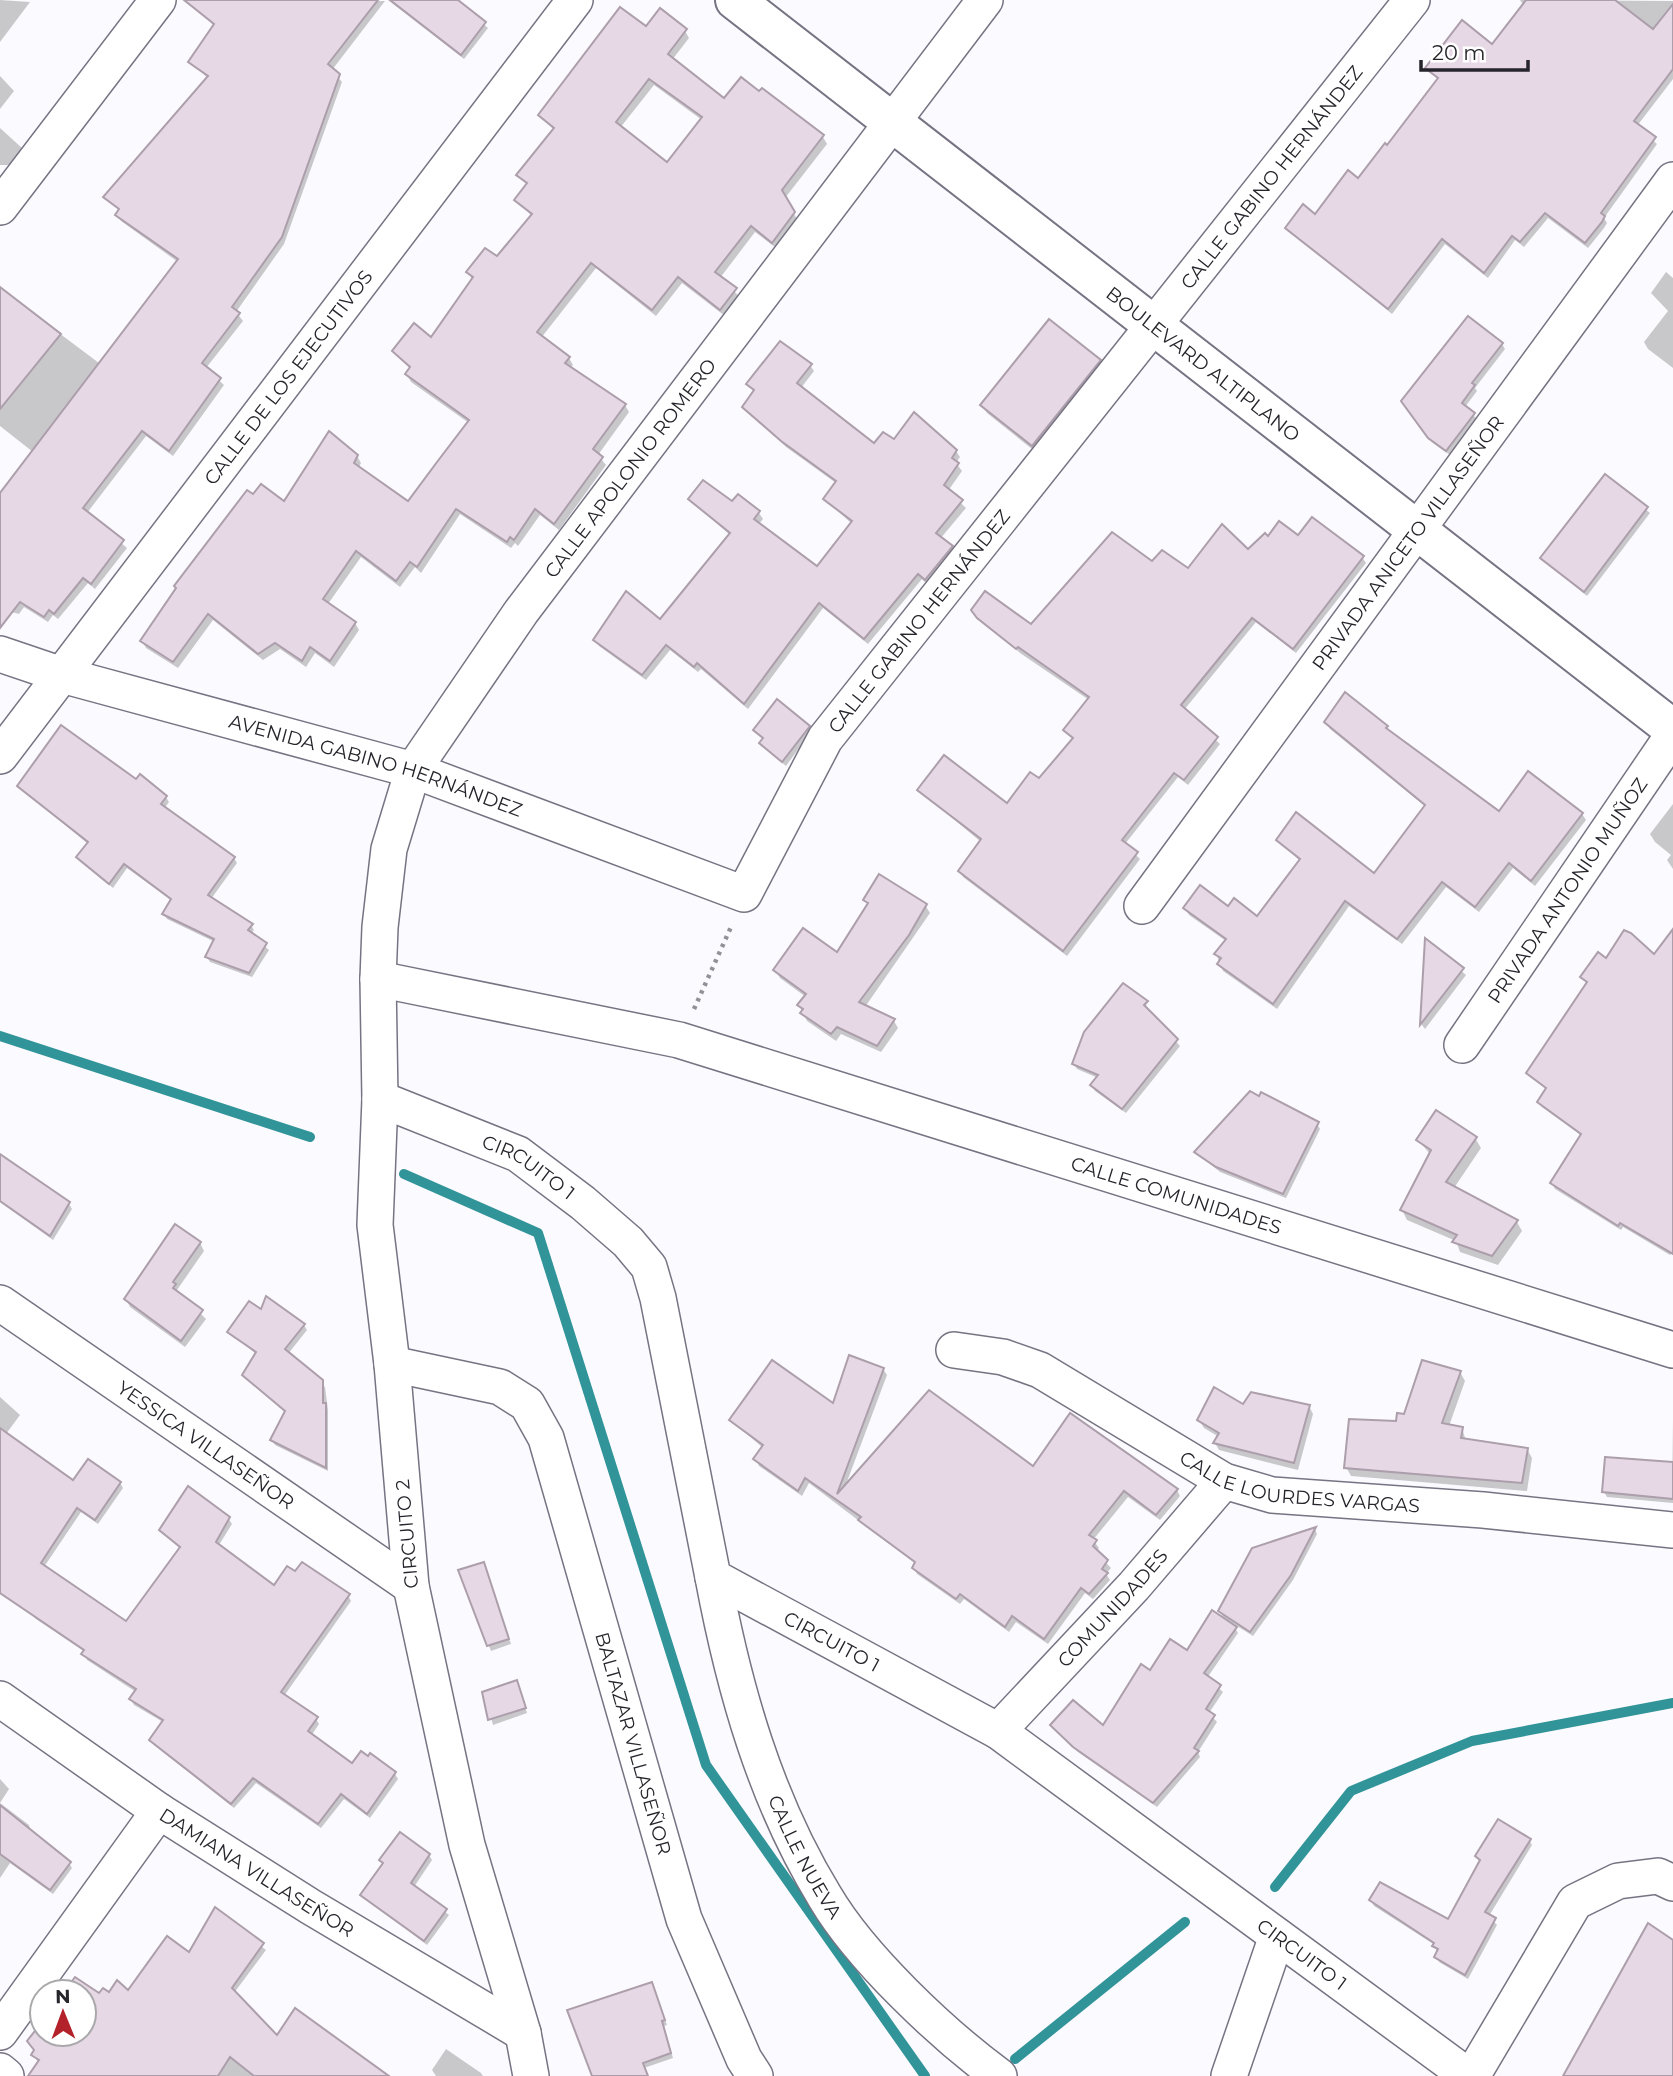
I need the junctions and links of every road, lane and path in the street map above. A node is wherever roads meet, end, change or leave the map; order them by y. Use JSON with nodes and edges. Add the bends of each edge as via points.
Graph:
{"nodes":[{"id":1,"x":158,"y":0,"type":"edge"},
{"id":2,"x":575,"y":0,"type":"edge"},
{"id":3,"x":735,"y":0,"type":"edge"},
{"id":4,"x":985,"y":0,"type":"edge"},
{"id":5,"x":1412,"y":0,"type":"edge"},
{"id":6,"x":894,"y":122,"type":"junction"},
{"id":7,"x":1673,"y":180,"type":"edge"},
{"id":8,"x":0,"y":207,"type":"edge"},
{"id":9,"x":1154,"y":328,"type":"junction"},
{"id":10,"x":1418,"y":528,"type":"junction"},
{"id":11,"x":0,"y":654,"type":"edge"},
{"id":12,"x":62,"y":675,"type":"junction"},
{"id":13,"x":1673,"y":729,"type":"edge"},
{"id":14,"x":1673,"y":735,"type":"edge"},
{"id":15,"x":0,"y":756,"type":"edge"},
{"id":16,"x":413,"y":770,"type":"junction"},
{"id":17,"x":744,"y":894,"type":"junction"},
{"id":18,"x":1142,"y":906,"type":"dead end"},
{"id":19,"x":377,"y":979,"type":"junction"},
{"id":20,"x":679,"y":1040,"type":"junction"},
{"id":21,"x":1462,"y":1045,"type":"dead end"},
{"id":22,"x":380,"y":1099,"type":"junction"},
{"id":23,"x":0,"y":1303,"type":"edge"},
{"id":24,"x":954,"y":1350,"type":"dead end"},
{"id":25,"x":1673,"y":1350,"type":"edge"},
{"id":26,"x":392,"y":1364,"type":"junction"},
{"id":27,"x":1224,"y":1481,"type":"junction"},
{"id":28,"x":1673,"y":1530,"type":"edge"},
{"id":29,"x":713,"y":1577,"type":"junction"},
{"id":30,"x":411,"y":1586,"type":"junction"},
{"id":31,"x":0,"y":1699,"type":"edge"},
{"id":32,"x":998,"y":1731,"type":"junction"},
{"id":33,"x":159,"y":1811,"type":"junction"},
{"id":34,"x":1673,"y":1882,"type":"edge"},
{"id":35,"x":1277,"y":1936,"type":"junction"},
{"id":36,"x":0,"y":2032,"type":"edge"},
{"id":37,"x":523,"y":2033,"type":"junction"},
{"id":38,"x":0,"y":2071,"type":"edge"},
{"id":39,"x":6,"y":2076,"type":"edge"},
{"id":40,"x":531,"y":2076,"type":"edge"},
{"id":41,"x":755,"y":2076,"type":"edge"},
{"id":42,"x":999,"y":2076,"type":"edge"},
{"id":43,"x":1229,"y":2076,"type":"edge"},
{"id":44,"x":1470,"y":2076,"type":"edge"}],
"edges":[{"from":1,"to":8,"type":"street"},
{"from":2,"to":12,"type":"street","name":"CALLE DE LOS EJECUTIVOS"},
{"from":3,"to":6,"type":"street","name":"BOULEVARD ALTIPLANO"},
{"from":4,"to":6,"type":"street","name":"CALLE APOLONIO ROMERO"},
{"from":5,"to":9,"type":"street","name":"CALLE GABINO HERNÁNDEZ"},
{"from":6,"to":9,"type":"street","name":"BOULEVARD ALTIPLANO"},
{"from":6,"to":16,"type":"street","name":"CALLE APOLONIO ROMERO","via":[[521,612]]},
{"from":7,"to":10,"type":"street","name":"PRIVADA ANICETO VILLASEÑOR"},
{"from":9,"to":10,"type":"street","name":"BOULEVARD ALTIPLANO"},
{"from":9,"to":17,"type":"street","name":"CALLE GABINO HERNÁNDEZ","via":[[825,739]]},
{"from":10,"to":13,"type":"street","name":"BOULEVARD ALTIPLANO"},
{"from":10,"to":18,"type":"street","name":"PRIVADA ANICETO VILLASEÑOR"},
{"from":11,"to":12,"type":"street","name":"AVENIDA GABINO HERNÁNDEZ"},
{"from":12,"to":15,"type":"street","name":"CALLE DE LOS EJECUTIVOS"},
{"from":12,"to":16,"type":"street","name":"AVENIDA GABINO HERNÁNDEZ"},
{"from":14,"to":21,"type":"street","name":"PRIVADA ANTONIO MUÑOZ"},
{"from":16,"to":17,"type":"street","name":"AVENIDA GABINO HERNÁNDEZ"},
{"from":16,"to":19,"type":"street","name":"CALLE APOLONIO ROMERO","via":[[389,849]]},
{"from":17,"to":20,"type":"path"},
{"from":19,"to":20,"type":"street"},
{"from":19,"to":22,"type":"street","name":"CIRCUITO 2"},
{"from":20,"to":25,"type":"street","name":"CALLE COMUNIDADES"},
{"from":22,"to":26,"type":"street","name":"CIRCUITO 2","via":[[375,1225]]},
{"from":22,"to":29,"type":"street","name":"CIRCUITO 1","via":[[518,1154],[583,1203],[649,1266]]},
{"from":23,"to":30,"type":"street","name":"YESSICA VILLASEÑOR"},
{"from":24,"to":27,"type":"street","name":"CALLE LOURDES VARGAS","via":[[1003,1357],[1040,1370]]},
{"from":26,"to":30,"type":"street","name":"CIRCUITO 2"},
{"from":26,"to":41,"type":"street","name":"BALTAZAR VILLASEÑOR","via":[[500,1387],[527,1404],[546,1438],[684,1919]]},
{"from":27,"to":28,"type":"street","name":"CALLE LOURDES VARGAS","via":[[1272,1495]]},
{"from":27,"to":32,"type":"street","name":"COMUNIDADES","via":[[1134,1586]]},
{"from":29,"to":32,"type":"street","name":"CIRCUITO 1"},
{"from":29,"to":42,"type":"street","name":"CALLE NUEVA","via":[[728,1658],[746,1719],[779,1810],[825,1899],[881,1970],[969,2054]]},
{"from":30,"to":37,"type":"street","name":"CIRCUITO 2","via":[[467,1845]]},
{"from":31,"to":33,"type":"street","name":"DAMIANA VILLASEÑOR"},
{"from":32,"to":35,"type":"street","name":"CIRCUITO 1"},
{"from":33,"to":36,"type":"street"},
{"from":33,"to":37,"type":"street","name":"DAMIANA VILLASEÑOR"},
{"from":34,"to":44,"type":"street","via":[[1658,1876],[1618,1881],[1575,1902]]},
{"from":35,"to":43,"type":"street"},
{"from":35,"to":44,"type":"street","name":"CIRCUITO 1"},
{"from":37,"to":40,"type":"street","name":"CIRCUITO 2"},
{"from":38,"to":39,"type":"street"}]}
